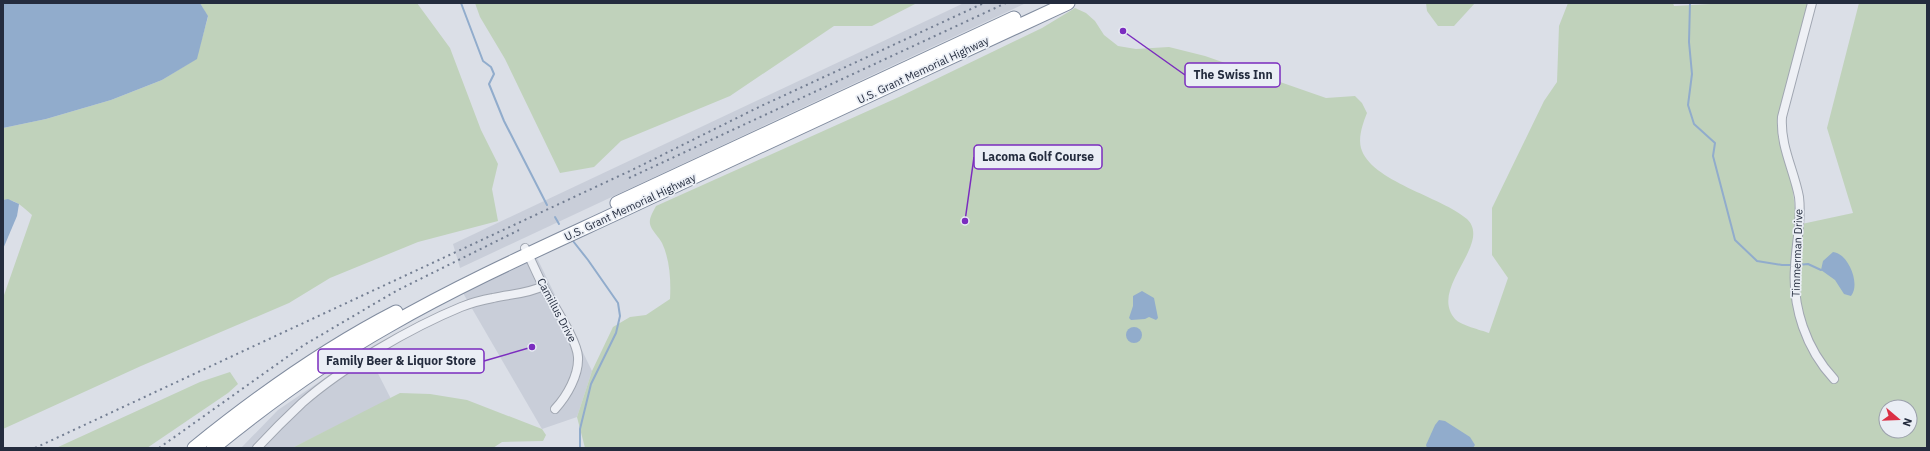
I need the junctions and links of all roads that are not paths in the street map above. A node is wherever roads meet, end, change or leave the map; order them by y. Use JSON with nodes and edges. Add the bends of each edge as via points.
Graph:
{"nodes":[{"id":1,"x":1046,"y":3,"type":"edge"},
{"id":2,"x":1068,"y":3,"type":"edge"},
{"id":3,"x":1812,"y":3,"type":"edge"},
{"id":4,"x":527,"y":251,"type":"junction"},
{"id":5,"x":543,"y":286,"type":"junction"},
{"id":6,"x":1834,"y":379,"type":"dead end"},
{"id":7,"x":555,"y":408,"type":"dead end"},
{"id":8,"x":194,"y":448,"type":"edge"},
{"id":9,"x":213,"y":448,"type":"edge"},
{"id":10,"x":256,"y":448,"type":"edge"}],
"edges":[{"from":1,"to":4,"type":"highway","name":"U.S. Grant Memorial Highway","via":[[671,177]]},
{"from":2,"to":4,"type":"highway","name":"U.S. Grant Memorial Highway"},
{"from":3,"to":6,"type":"street","name":"Timmerman Drive","via":[[1781,128],[1796,184],[1800,212],[1795,299],[1810,343]]},
{"from":4,"to":5,"type":"street","name":"Camillus Drive"},
{"from":4,"to":8,"type":"highway","name":"U.S. Grant Memorial Highway","via":[[459,279],[370,326],[282,381]]},
{"from":4,"to":9,"type":"highway","name":"U.S. Grant Memorial Highway","via":[[388,326],[285,392]]},
{"from":5,"to":7,"type":"street","name":"Camillus Drive","via":[[577,348],[578,358],[568,392]]},
{"from":5,"to":10,"type":"street","via":[[462,307],[426,323],[373,353],[320,389]]}]}
